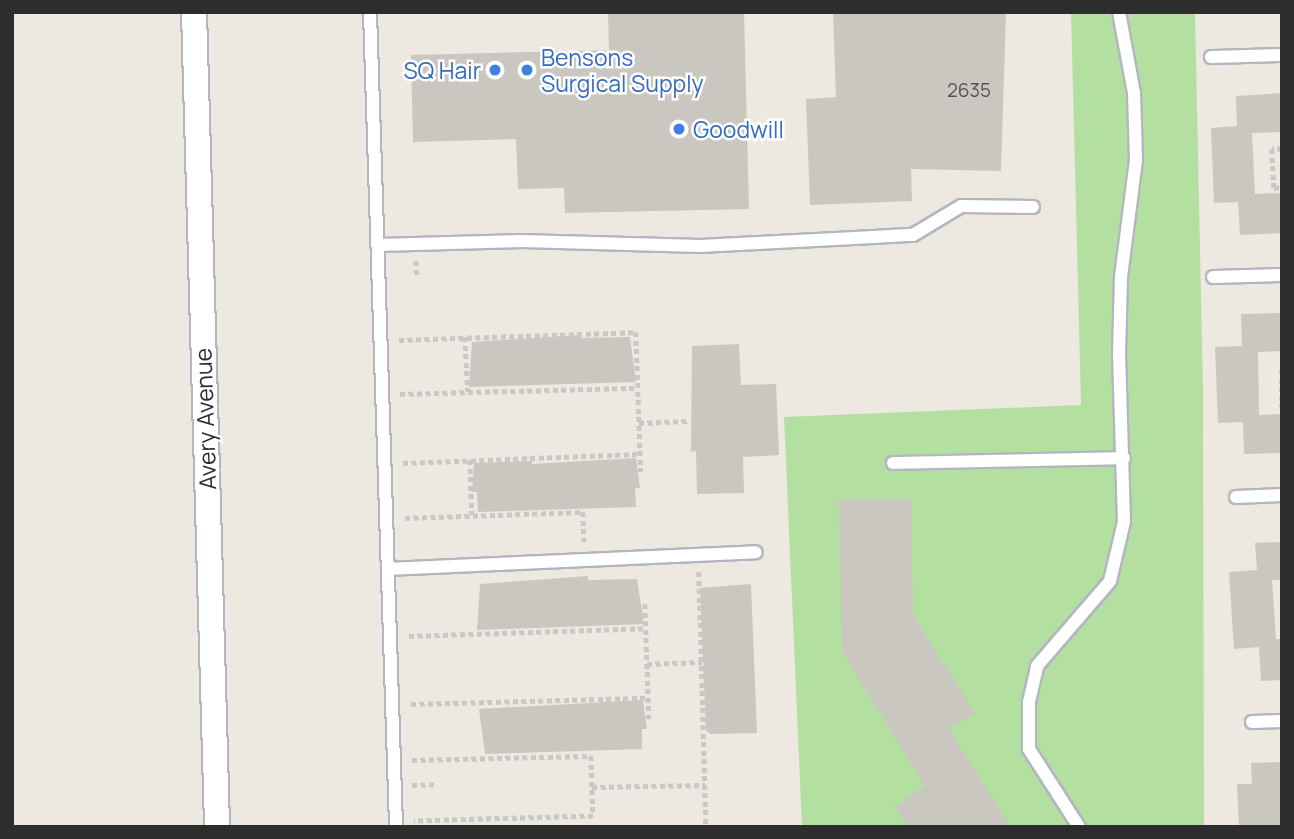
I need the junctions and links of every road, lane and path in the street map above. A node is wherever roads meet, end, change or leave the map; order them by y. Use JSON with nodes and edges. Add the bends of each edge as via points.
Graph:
{"nodes":[{"id":1,"x":194,"y":12,"type":"edge"},
{"id":2,"x":370,"y":12,"type":"edge"},
{"id":3,"x":1119,"y":12,"type":"edge"},
{"id":4,"x":1282,"y":55,"type":"edge"},
{"id":5,"x":1211,"y":57,"type":"dead end"},
{"id":6,"x":1282,"y":149,"type":"edge"},
{"id":7,"x":1282,"y":187,"type":"edge"},
{"id":8,"x":1033,"y":207,"type":"dead end"},
{"id":9,"x":378,"y":245,"type":"junction"},
{"id":10,"x":1282,"y":275,"type":"edge"},
{"id":11,"x":1213,"y":277,"type":"dead end"},
{"id":12,"x":465,"y":337,"type":"junction"},
{"id":13,"x":417,"y":339,"type":"dead end"},
{"id":14,"x":1282,"y":370,"type":"edge"},
{"id":15,"x":638,"y":388,"type":"junction"},
{"id":16,"x":468,"y":392,"type":"junction"},
{"id":17,"x":396,"y":395,"type":"dead end"},
{"id":18,"x":1282,"y":409,"type":"edge"},
{"id":19,"x":687,"y":421,"type":"dead end"},
{"id":20,"x":639,"y":423,"type":"junction"},
{"id":21,"x":639,"y":454,"type":"junction"},
{"id":22,"x":1124,"y":458,"type":"junction"},
{"id":23,"x":470,"y":460,"type":"junction"},
{"id":24,"x":397,"y":463,"type":"dead end"},
{"id":25,"x":893,"y":463,"type":"dead end"},
{"id":26,"x":641,"y":472,"type":"dead end"},
{"id":27,"x":1282,"y":495,"type":"edge"},
{"id":28,"x":1236,"y":497,"type":"dead end"},
{"id":29,"x":472,"y":516,"type":"junction"},
{"id":30,"x":399,"y":518,"type":"dead end"},
{"id":31,"x":584,"y":545,"type":"dead end"},
{"id":32,"x":756,"y":552,"type":"dead end"},
{"id":33,"x":388,"y":569,"type":"junction"},
{"id":34,"x":699,"y":570,"type":"dead end"},
{"id":35,"x":645,"y":604,"type":"dead end"},
{"id":36,"x":646,"y":628,"type":"junction"},
{"id":37,"x":404,"y":636,"type":"dead end"},
{"id":38,"x":702,"y":662,"type":"junction"},
{"id":39,"x":647,"y":664,"type":"junction"},
{"id":40,"x":648,"y":698,"type":"junction"},
{"id":41,"x":429,"y":704,"type":"dead end"},
{"id":42,"x":649,"y":719,"type":"dead end"},
{"id":43,"x":1282,"y":721,"type":"edge"},
{"id":44,"x":1252,"y":722,"type":"dead end"},
{"id":45,"x":430,"y":759,"type":"dead end"},
{"id":46,"x":436,"y":784,"type":"dead end"},
{"id":47,"x":409,"y":785,"type":"dead end"},
{"id":48,"x":705,"y":785,"type":"junction"},
{"id":49,"x":592,"y":787,"type":"junction"},
{"id":50,"x":431,"y":820,"type":"dead end"},
{"id":51,"x":217,"y":827,"type":"edge"},
{"id":52,"x":396,"y":827,"type":"edge"},
{"id":53,"x":706,"y":827,"type":"edge"},
{"id":54,"x":1079,"y":827,"type":"edge"}],
"edges":[{"from":1,"to":51,"type":"street","name":"Avery Avenue"},
{"from":2,"to":9,"type":"lane"},
{"from":3,"to":22,"type":"lane","via":[[1134,93],[1136,160],[1121,277]]},
{"from":4,"to":5,"type":"lane"},
{"from":6,"to":7,"type":"path","via":[[1272,149],[1274,188]]},
{"from":8,"to":9,"type":"lane","via":[[961,206],[913,236],[699,246],[522,241]]},
{"from":9,"to":33,"type":"lane"},
{"from":10,"to":11,"type":"lane"},
{"from":12,"to":13,"type":"path"},
{"from":12,"to":15,"type":"path","via":[[636,332]]},
{"from":12,"to":16,"type":"path"},
{"from":14,"to":18,"type":"path"},
{"from":15,"to":16,"type":"path"},
{"from":15,"to":20,"type":"path"},
{"from":16,"to":17,"type":"path"},
{"from":19,"to":20,"type":"path"},
{"from":20,"to":21,"type":"path"},
{"from":21,"to":23,"type":"path"},
{"from":21,"to":26,"type":"path"},
{"from":22,"to":25,"type":"lane"},
{"from":22,"to":54,"type":"lane","via":[[1125,522],[1110,582],[1037,666],[1029,702],[1029,749]]},
{"from":23,"to":24,"type":"path"},
{"from":23,"to":29,"type":"path"},
{"from":27,"to":28,"type":"lane"},
{"from":29,"to":30,"type":"path"},
{"from":29,"to":31,"type":"path","via":[[583,512]]},
{"from":32,"to":33,"type":"lane"},
{"from":33,"to":52,"type":"lane"},
{"from":34,"to":38,"type":"path"},
{"from":35,"to":36,"type":"path"},
{"from":36,"to":37,"type":"path"},
{"from":36,"to":39,"type":"path"},
{"from":38,"to":39,"type":"path"},
{"from":38,"to":48,"type":"path"},
{"from":39,"to":40,"type":"path"},
{"from":40,"to":41,"type":"path"},
{"from":40,"to":42,"type":"path"},
{"from":43,"to":44,"type":"lane"},
{"from":45,"to":49,"type":"path","via":[[591,756]]},
{"from":46,"to":47,"type":"path"},
{"from":48,"to":49,"type":"path"},
{"from":48,"to":53,"type":"path"},
{"from":49,"to":50,"type":"path","via":[[593,816]]}]}
